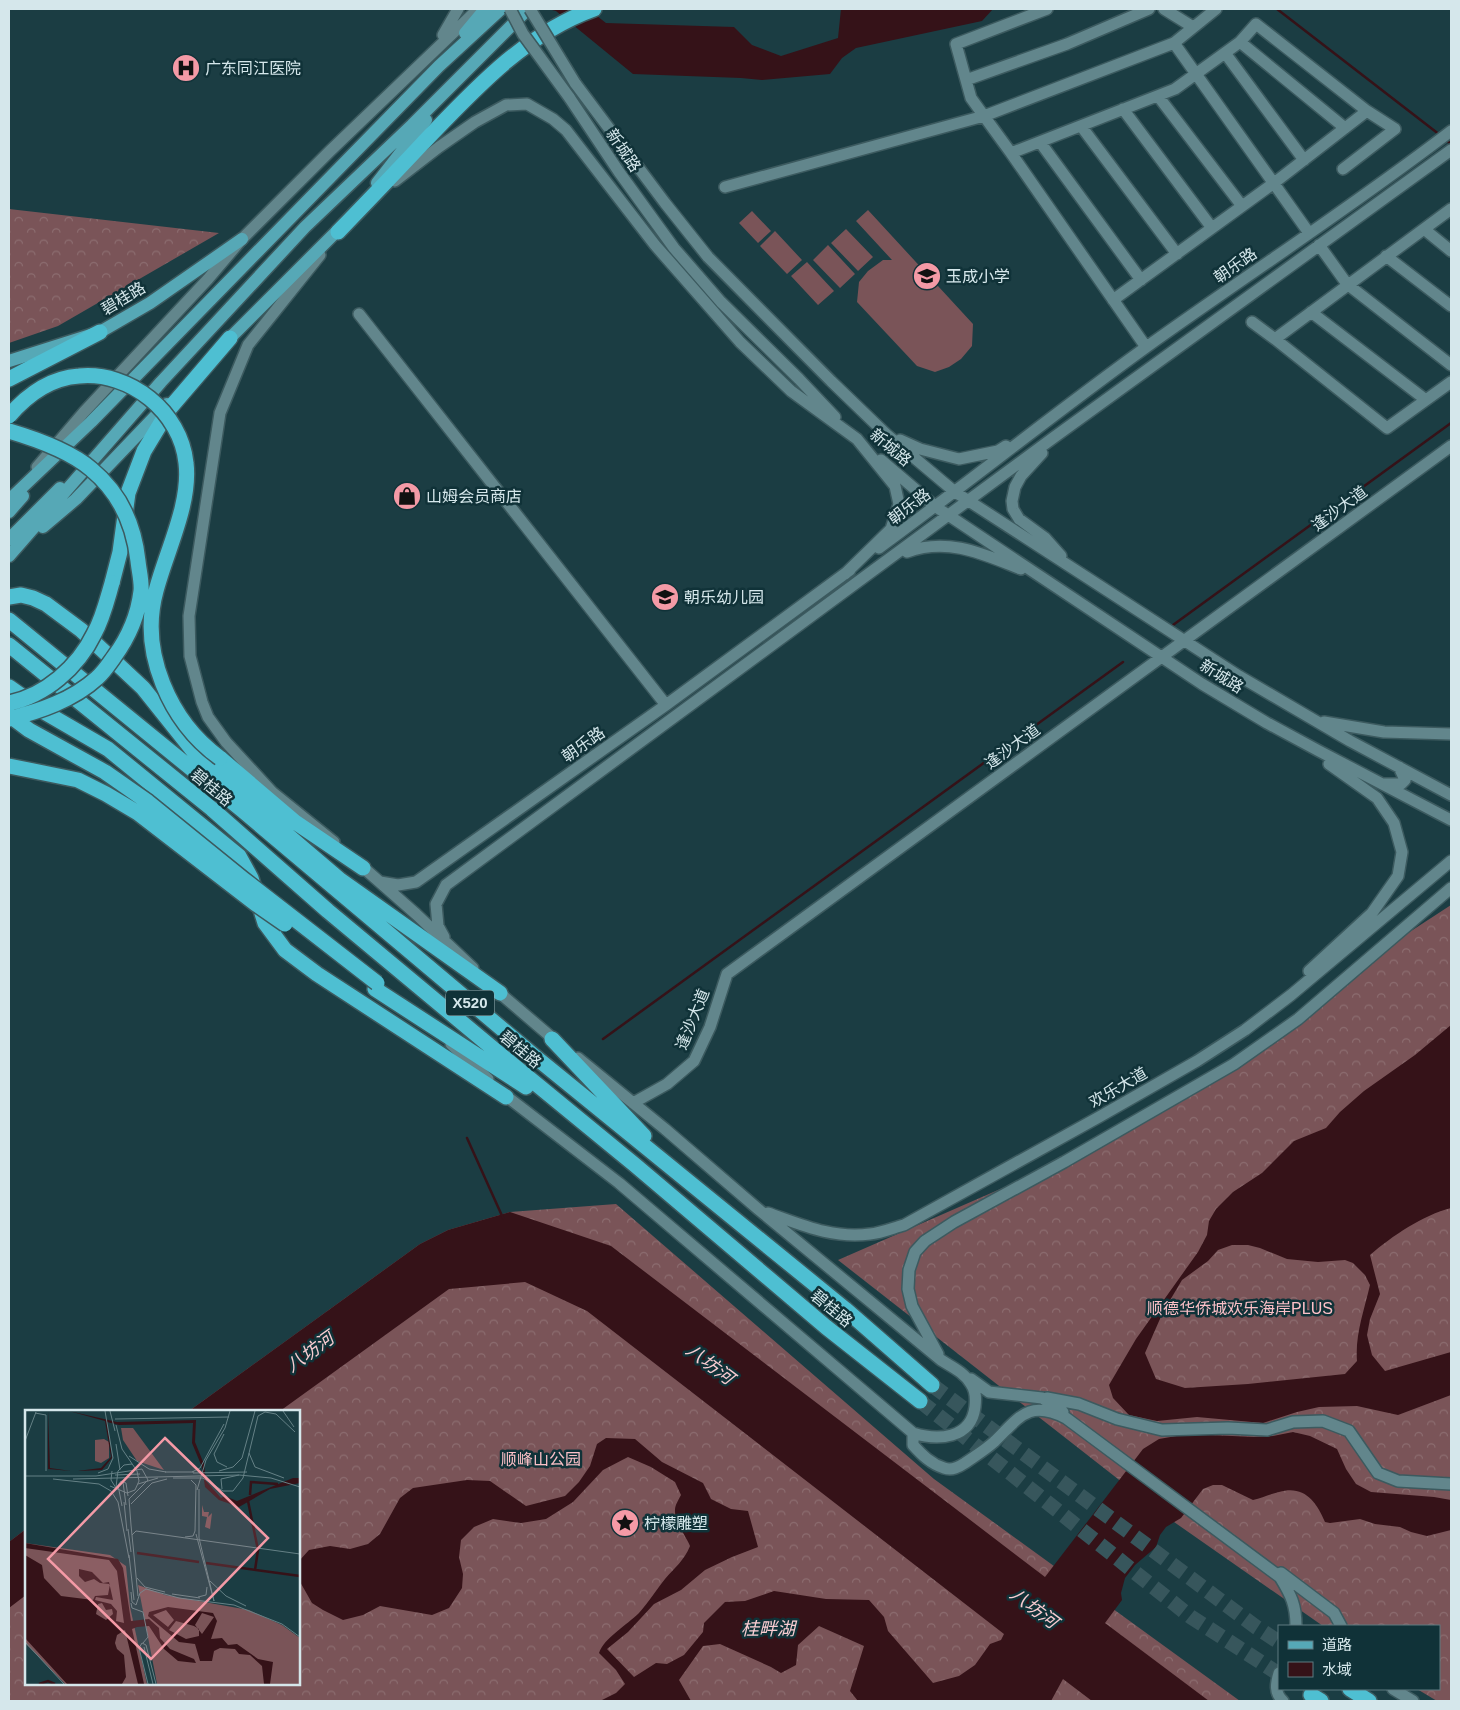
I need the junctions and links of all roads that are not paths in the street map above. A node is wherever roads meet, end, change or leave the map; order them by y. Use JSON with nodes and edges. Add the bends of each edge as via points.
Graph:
{"nodes":[{"id":1,"x":458,"y":9,"type":"edge"},
{"id":2,"x":478,"y":9,"type":"edge"},
{"id":3,"x":485,"y":9,"type":"edge"},
{"id":4,"x":500,"y":9,"type":"edge"},
{"id":5,"x":510,"y":9,"type":"edge"},
{"id":6,"x":594,"y":9,"type":"edge"},
{"id":7,"x":1047,"y":9,"type":"edge"},
{"id":8,"x":1148,"y":9,"type":"edge"},
{"id":9,"x":1164,"y":9,"type":"edge"},
{"id":10,"x":1216,"y":9,"type":"edge"},
{"id":11,"x":527,"y":11,"type":"edge"},
{"id":12,"x":1193,"y":28,"type":"junction"},
{"id":13,"x":1240,"y":42,"type":"junction"},
{"id":14,"x":1174,"y":43,"type":"junction"},
{"id":15,"x":434,"y":50,"type":"junction"},
{"id":16,"x":1225,"y":52,"type":"junction"},
{"id":17,"x":439,"y":66,"type":"junction"},
{"id":18,"x":462,"y":75,"type":"junction"},
{"id":19,"x":1196,"y":75,"type":"junction"},
{"id":20,"x":966,"y":80,"type":"junction"},
{"id":21,"x":1158,"y":96,"type":"junction"},
{"id":22,"x":1123,"y":109,"type":"junction"},
{"id":23,"x":1367,"y":111,"type":"junction"},
{"id":24,"x":984,"y":116,"type":"junction"},
{"id":25,"x":1081,"y":126,"type":"junction"},
{"id":26,"x":1345,"y":128,"type":"junction"},
{"id":27,"x":1451,"y":131,"type":"edge"},
{"id":28,"x":1040,"y":142,"type":"junction"},
{"id":29,"x":1451,"y":150,"type":"edge"},
{"id":30,"x":1011,"y":153,"type":"junction"},
{"id":31,"x":1304,"y":160,"type":"junction"},
{"id":32,"x":1343,"y":169,"type":"dead end"},
{"id":33,"x":1274,"y":183,"type":"junction"},
{"id":34,"x":724,"y":186,"type":"dead end"},
{"id":35,"x":1242,"y":206,"type":"junction"},
{"id":36,"x":1451,"y":209,"type":"edge"},
{"id":37,"x":1212,"y":228,"type":"junction"},
{"id":38,"x":1424,"y":229,"type":"junction"},
{"id":39,"x":338,"y":232,"type":"junction"},
{"id":40,"x":1309,"y":233,"type":"junction"},
{"id":41,"x":242,"y":239,"type":"junction"},
{"id":42,"x":1319,"y":245,"type":"junction"},
{"id":43,"x":1451,"y":251,"type":"edge"},
{"id":44,"x":1177,"y":254,"type":"junction"},
{"id":45,"x":1386,"y":256,"type":"junction"},
{"id":46,"x":1141,"y":280,"type":"junction"},
{"id":47,"x":1348,"y":284,"type":"junction"},
{"id":48,"x":1113,"y":300,"type":"junction"},
{"id":49,"x":1451,"y":306,"type":"edge"},
{"id":50,"x":1311,"y":312,"type":"junction"},
{"id":51,"x":359,"y":314,"type":"dead end"},
{"id":52,"x":1252,"y":322,"type":"dead end"},
{"id":53,"x":100,"y":332,"type":"junction"},
{"id":54,"x":230,"y":338,"type":"junction"},
{"id":55,"x":1275,"y":339,"type":"junction"},
{"id":56,"x":1146,"y":348,"type":"junction"},
{"id":57,"x":9,"y":361,"type":"edge"},
{"id":58,"x":1451,"y":365,"type":"edge"},
{"id":59,"x":9,"y":379,"type":"edge"},
{"id":60,"x":1451,"y":382,"type":"edge"},
{"id":61,"x":1426,"y":400,"type":"junction"},
{"id":62,"x":9,"y":416,"type":"edge"},
{"id":63,"x":90,"y":422,"type":"junction"},
{"id":64,"x":1038,"y":426,"type":"junction"},
{"id":65,"x":9,"y":432,"type":"edge"},
{"id":66,"x":886,"y":434,"type":"junction"},
{"id":67,"x":1053,"y":438,"type":"junction"},
{"id":68,"x":856,"y":439,"type":"junction"},
{"id":69,"x":1451,"y":446,"type":"edge"},
{"id":70,"x":955,"y":492,"type":"junction"},
{"id":71,"x":11,"y":498,"type":"edge"},
{"id":72,"x":969,"y":502,"type":"junction"},
{"id":73,"x":936,"y":507,"type":"junction"},
{"id":74,"x":9,"y":512,"type":"edge"},
{"id":75,"x":949,"y":516,"type":"junction"},
{"id":76,"x":11,"y":548,"type":"edge"},
{"id":77,"x":894,"y":556,"type":"junction"},
{"id":78,"x":1068,"y":565,"type":"junction"},
{"id":79,"x":845,"y":574,"type":"junction"},
{"id":80,"x":1046,"y":579,"type":"junction"},
{"id":81,"x":9,"y":597,"type":"edge"},
{"id":82,"x":9,"y":620,"type":"edge"},
{"id":83,"x":1186,"y":640,"type":"junction"},
{"id":84,"x":9,"y":645,"type":"edge"},
{"id":85,"x":1162,"y":657,"type":"junction"},
{"id":86,"x":9,"y":687,"type":"edge"},
{"id":87,"x":9,"y":703,"type":"edge"},
{"id":88,"x":666,"y":705,"type":"junction"},
{"id":89,"x":9,"y":715,"type":"edge"},
{"id":90,"x":9,"y":719,"type":"edge"},
{"id":91,"x":1315,"y":720,"type":"junction"},
{"id":92,"x":1451,"y":734,"type":"edge"},
{"id":93,"x":1292,"y":737,"type":"junction"},
{"id":94,"x":9,"y":766,"type":"edge"},
{"id":95,"x":1399,"y":767,"type":"junction"},
{"id":96,"x":1379,"y":784,"type":"junction"},
{"id":97,"x":1451,"y":795,"type":"edge"},
{"id":98,"x":1451,"y":820,"type":"edge"},
{"id":99,"x":264,"y":830,"type":"junction"},
{"id":100,"x":462,"y":850,"type":"junction"},
{"id":101,"x":1451,"y":861,"type":"edge"},
{"id":102,"x":473,"y":865,"type":"junction"},
{"id":103,"x":363,"y":868,"type":"junction"},
{"id":104,"x":339,"y":879,"type":"junction"},
{"id":105,"x":378,"y":881,"type":"junction"},
{"id":106,"x":1451,"y":888,"type":"edge"},
{"id":107,"x":1408,"y":897,"type":"junction"},
{"id":108,"x":1423,"y":912,"type":"junction"},
{"id":109,"x":448,"y":943,"type":"junction"},
{"id":110,"x":376,"y":986,"type":"junction"},
{"id":111,"x":500,"y":993,"type":"junction"},
{"id":112,"x":1260,"y":1019,"type":"junction"},
{"id":113,"x":435,"y":1028,"type":"junction"},
{"id":114,"x":552,"y":1038,"type":"junction"},
{"id":115,"x":506,"y":1097,"type":"junction"},
{"id":116,"x":634,"y":1103,"type":"junction"},
{"id":117,"x":582,"y":1124,"type":"junction"},
{"id":118,"x":1052,"y":1143,"type":"junction"},
{"id":119,"x":1064,"y":1162,"type":"junction"},
{"id":120,"x":686,"y":1181,"type":"junction"},
{"id":121,"x":758,"y":1209,"type":"junction"},
{"id":122,"x":941,"y":1360,"type":"junction"},
{"id":123,"x":965,"y":1375,"type":"junction"},
{"id":124,"x":932,"y":1385,"type":"tunnel mouth"},
{"id":125,"x":1042,"y":1398,"type":"junction"},
{"id":126,"x":920,"y":1401,"type":"tunnel mouth"},
{"id":127,"x":1080,"y":1426,"type":"junction"},
{"id":128,"x":913,"y":1433,"type":"junction"},
{"id":129,"x":1451,"y":1484,"type":"edge"},
{"id":130,"x":1239,"y":1545,"type":"junction"},
{"id":131,"x":1296,"y":1625,"type":"edge"},
{"id":132,"x":1340,"y":1625,"type":"edge"},
{"id":133,"x":1278,"y":1676,"type":"edge"},
{"id":134,"x":1352,"y":1690,"type":"edge"},
{"id":135,"x":1395,"y":1690,"type":"edge"},
{"id":136,"x":1283,"y":1701,"type":"edge"},
{"id":137,"x":1369,"y":1701,"type":"edge"},
{"id":138,"x":1413,"y":1701,"type":"edge"}],
"edges":[{"from":1,"to":15,"type":"street"},
{"from":2,"to":15,"type":"street"},
{"from":3,"to":17,"type":"main road"},
{"from":4,"to":17,"type":"main road"},
{"from":5,"to":68,"type":"street","name":"新城路","bridge":true,"via":[[523,34],[674,248],[721,302]]},
{"from":6,"to":39,"type":"highway","via":[[560,24],[481,84]]},
{"from":7,"to":20,"type":"street","via":[[956,44]]},
{"from":8,"to":20,"type":"street","via":[[1067,44]]},
{"from":9,"to":12,"type":"street"},
{"from":10,"to":12,"type":"street"},
{"from":11,"to":18,"type":"main road"},
{"from":11,"to":66,"type":"street","name":"新城路","bridge":true,"via":[[575,83],[708,257]]},
{"from":12,"to":14,"type":"street"},
{"from":13,"to":16,"type":"street"},
{"from":13,"to":23,"type":"street","via":[[1256,24]]},
{"from":13,"to":26,"type":"street"},
{"from":14,"to":19,"type":"street"},
{"from":14,"to":24,"type":"street"},
{"from":15,"to":41,"type":"street"},
{"from":16,"to":19,"type":"street"},
{"from":16,"to":31,"type":"street"},
{"from":17,"to":63,"type":"main road"},
{"from":18,"to":39,"type":"main road"},
{"from":18,"to":76,"type":"main road","via":[[305,227]]},
{"from":19,"to":21,"type":"street","via":[[1175,90]]},
{"from":19,"to":33,"type":"street"},
{"from":20,"to":24,"type":"street","via":[[971,98]]},
{"from":21,"to":22,"type":"street"},
{"from":21,"to":35,"type":"street"},
{"from":22,"to":25,"type":"street"},
{"from":22,"to":37,"type":"street"},
{"from":23,"to":26,"type":"street"},
{"from":23,"to":32,"type":"street","via":[[1396,129]]},
{"from":24,"to":30,"type":"street"},
{"from":24,"to":34,"type":"street"},
{"from":25,"to":28,"type":"street"},
{"from":25,"to":44,"type":"street"},
{"from":26,"to":31,"type":"street"},
{"from":27,"to":40,"type":"street","name":"朝乐路"},
{"from":28,"to":30,"type":"street"},
{"from":28,"to":46,"type":"street"},
{"from":29,"to":42,"type":"street","name":"朝乐路"},
{"from":30,"to":48,"type":"street"},
{"from":31,"to":33,"type":"street"},
{"from":33,"to":35,"type":"street"},
{"from":33,"to":40,"type":"street"},
{"from":35,"to":37,"type":"street"},
{"from":36,"to":38,"type":"street"},
{"from":37,"to":44,"type":"street"},
{"from":38,"to":43,"type":"street"},
{"from":38,"to":45,"type":"street"},
{"from":39,"to":54,"type":"main road"},
{"from":39,"to":68,"type":"street","via":[[405,173],[475,122],[506,105],[527,104],[566,130],[655,245],[740,342],[790,391]]},
{"from":39,"to":103,"type":"street","via":[[248,345],[220,413],[190,600],[190,656],[208,717],[226,742],[272,792],[328,835]]},
{"from":40,"to":56,"type":"street","name":"朝乐路"},
{"from":41,"to":53,"type":"main road","name":"碧桂路","via":[[150,303]]},
{"from":41,"to":71,"type":"street","via":[[84,412]]},
{"from":42,"to":47,"type":"street"},
{"from":42,"to":67,"type":"street","name":"朝乐路"},
{"from":44,"to":46,"type":"street"},
{"from":45,"to":47,"type":"street"},
{"from":45,"to":49,"type":"street"},
{"from":46,"to":48,"type":"street"},
{"from":47,"to":50,"type":"street"},
{"from":47,"to":58,"type":"street"},
{"from":48,"to":56,"type":"street"},
{"from":50,"to":55,"type":"street"},
{"from":50,"to":61,"type":"street"},
{"from":51,"to":88,"type":"street"},
{"from":52,"to":55,"type":"street"},
{"from":53,"to":57,"type":"main road","name":"碧桂路"},
{"from":53,"to":59,"type":"highway"},
{"from":54,"to":76,"type":"main road","via":[[76,499]]},
{"from":54,"to":87,"type":"highway","bridge":true,"via":[[170,408],[144,451],[128,492],[120,552],[95,634],[65,674],[36,693]]},
{"from":55,"to":61,"type":"street","via":[[1387,428]]},
{"from":56,"to":64,"type":"street","name":"朝乐路"},
{"from":60,"to":61,"type":"street"},
{"from":62,"to":103,"type":"highway","bridge":true,"via":[[34,392],[49,384],[80,376],[110,379],[128,385],[159,406],[170,419],[184,449],[186,479],[181,512],[155,592],[152,614],[156,663],[166,694],[188,728],[220,758],[295,822]]},
{"from":63,"to":71,"type":"main road"},
{"from":63,"to":74,"type":"main road"},
{"from":64,"to":66,"type":"street","via":[[998,451],[959,459],[920,449]]},
{"from":64,"to":70,"type":"street","name":"朝乐路"},
{"from":65,"to":90,"type":"highway","bridge":true,"via":[[47,444],[90,468],[116,496],[132,527],[141,590],[135,619],[124,644],[98,677],[79,692],[54,704]]},
{"from":66,"to":70,"type":"street","name":"新城路"},
{"from":67,"to":72,"type":"street","name":"朝乐路"},
{"from":67,"to":78,"type":"street","via":[[1021,476],[1015,487],[1013,509],[1019,519],[1045,538]]},
{"from":68,"to":73,"type":"street","name":"新城路"},
{"from":68,"to":79,"type":"street","via":[[894,486],[899,504],[891,529]]},
{"from":69,"to":83,"type":"street","name":"逢沙大道"},
{"from":70,"to":72,"type":"street","name":"新城路"},
{"from":70,"to":73,"type":"street","name":"朝乐路"},
{"from":72,"to":75,"type":"street","name":"朝乐路"},
{"from":72,"to":78,"type":"street","name":"新城路"},
{"from":73,"to":75,"type":"street","name":"新城路"},
{"from":73,"to":79,"type":"street","name":"朝乐路"},
{"from":75,"to":77,"type":"street","name":"朝乐路"},
{"from":75,"to":80,"type":"street","name":"新城路"},
{"from":77,"to":80,"type":"street","via":[[921,547],[972,549]]},
{"from":77,"to":102,"type":"street","name":"朝乐路"},
{"from":78,"to":83,"type":"street","name":"新城路"},
{"from":79,"to":88,"type":"street","name":"朝乐路"},
{"from":80,"to":85,"type":"street","name":"新城路"},
{"from":81,"to":104,"type":"highway","via":[[33,598],[81,630],[143,688],[202,762]]},
{"from":82,"to":99,"type":"highway","number":"X520"},
{"from":83,"to":85,"type":"street","name":"逢沙大道"},
{"from":83,"to":91,"type":"street","name":"新城路"},
{"from":84,"to":117,"type":"highway","name":"碧桂路","number":"X520","via":[[212,809]]},
{"from":85,"to":93,"type":"street","name":"新城路"},
{"from":85,"to":116,"type":"street","name":"逢沙大道","via":[[727,974],[710,1026],[694,1061],[667,1084]]},
{"from":86,"to":115,"type":"highway","via":[[108,749],[238,856],[251,878],[265,923],[285,950]]},
{"from":88,"to":100,"type":"street","name":"朝乐路"},
{"from":89,"to":110,"type":"highway","bridge":true,"via":[[29,730],[105,772],[148,802]]},
{"from":91,"to":92,"type":"street","via":[[1384,732]]},
{"from":91,"to":95,"type":"street","name":"新城路"},
{"from":93,"to":96,"type":"street","name":"新城路"},
{"from":93,"to":112,"type":"street","via":[[1377,798],[1394,823],[1402,852],[1398,876],[1372,913]]},
{"from":94,"to":110,"type":"highway","bridge":true,"via":[[78,780],[138,813],[256,904]]},
{"from":95,"to":96,"type":"street","via":[[1405,780],[1400,784]]},
{"from":95,"to":97,"type":"street","name":"新城路"},
{"from":96,"to":98,"type":"street","name":"新城路"},
{"from":99,"to":104,"type":"highway"},
{"from":99,"to":120,"type":"highway","number":"X520"},
{"from":100,"to":102,"type":"street","via":[[450,863],[451,868],[456,871]]},
{"from":100,"to":105,"type":"street","name":"朝乐路","via":[[416,882],[398,885]]},
{"from":101,"to":107,"type":"street","name":"欢乐大道"},
{"from":102,"to":109,"type":"street","name":"朝乐路","via":[[446,885],[436,904],[438,926]]},
{"from":103,"to":105,"type":"street"},
{"from":104,"to":111,"type":"highway"},
{"from":105,"to":109,"type":"street"},
{"from":106,"to":108,"type":"street"},
{"from":107,"to":108,"type":"street"},
{"from":107,"to":112,"type":"street","name":"欢乐大道"},
{"from":108,"to":119,"type":"street","via":[[1305,1013],[1262,1045],[1199,1086]]},
{"from":109,"to":111,"type":"street"},
{"from":110,"to":113,"type":"highway"},
{"from":111,"to":114,"type":"street"},
{"from":112,"to":118,"type":"street","name":"欢乐大道","via":[[1197,1061]]},
{"from":113,"to":115,"type":"street"},
{"from":113,"to":117,"type":"highway"},
{"from":114,"to":116,"type":"street"},
{"from":114,"to":120,"type":"highway"},
{"from":115,"to":128,"type":"street","via":[[619,1183]]},
{"from":116,"to":121,"type":"street"},
{"from":117,"to":126,"type":"highway","name":"碧桂路","number":"X520"},
{"from":118,"to":119,"type":"street"},
{"from":118,"to":121,"type":"street","name":"欢乐大道","via":[[904,1225],[871,1234],[846,1236],[819,1232]]},
{"from":119,"to":122,"type":"street","via":[[948,1226],[915,1252],[909,1270],[908,1289],[912,1306]]},
{"from":120,"to":124,"type":"highway","number":"X520","via":[[845,1309]]},
{"from":121,"to":122,"type":"street"},
{"from":122,"to":123,"type":"street"},
{"from":123,"to":125,"type":"street","via":[[989,1392]]},
{"from":123,"to":128,"type":"street","via":[[975,1391],[976,1400],[965,1429],[938,1438]]},
{"from":125,"to":127,"type":"street"},
{"from":125,"to":129,"type":"street","via":[[1079,1404],[1117,1419],[1162,1430],[1267,1430],[1293,1422],[1323,1421],[1349,1431],[1378,1473],[1398,1481]]},
{"from":127,"to":128,"type":"street","via":[[1052,1411],[1028,1412],[978,1454],[956,1468],[945,1469],[928,1461],[913,1445]]},
{"from":127,"to":130,"type":"street"},
{"from":130,"to":131,"type":"street","via":[[1280,1578],[1291,1594]]},
{"from":130,"to":132,"type":"street","via":[[1334,1613]]},
{"from":133,"to":136,"type":"street","via":[[1275,1686]]},
{"from":134,"to":137,"type":"highway"},
{"from":135,"to":138,"type":"street"}]}
